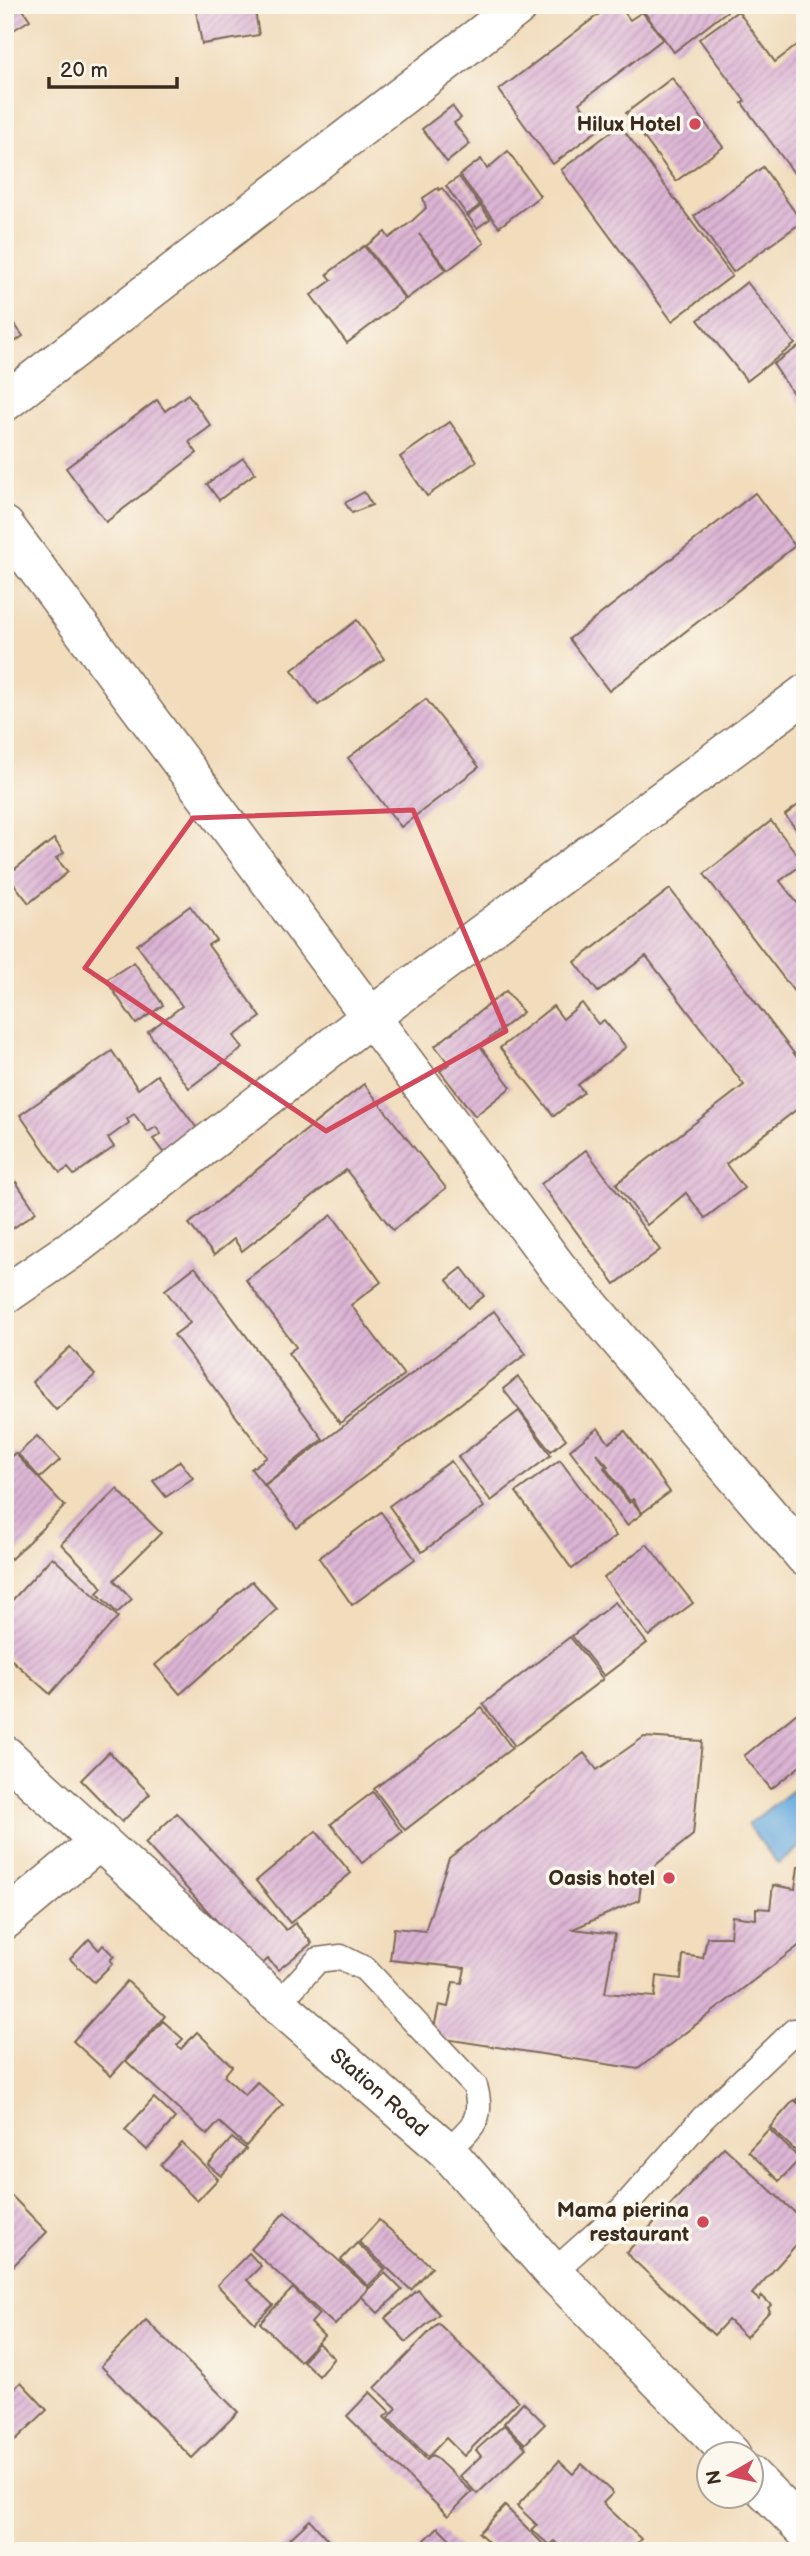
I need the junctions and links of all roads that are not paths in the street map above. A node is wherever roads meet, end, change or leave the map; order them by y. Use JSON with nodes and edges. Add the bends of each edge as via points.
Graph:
{"nodes":[{"id":1,"x":520,"y":5,"type":"edge"},
{"id":2,"x":5,"y":402,"type":"edge"},
{"id":3,"x":5,"y":526,"type":"edge"},
{"id":4,"x":805,"y":694,"type":"edge"},
{"id":5,"x":369,"y":1018,"type":"junction"},
{"id":6,"x":5,"y":1295,"type":"edge"},
{"id":7,"x":805,"y":1557,"type":"edge"},
{"id":8,"x":5,"y":1755,"type":"edge"},
{"id":9,"x":98,"y":1842,"type":"junction"},
{"id":10,"x":5,"y":1920,"type":"edge"},
{"id":11,"x":278,"y":2004,"type":"junction"},
{"id":12,"x":793,"y":2031,"type":"dead end"},
{"id":13,"x":447,"y":2151,"type":"junction"},
{"id":14,"x":554,"y":2273,"type":"junction"},
{"id":15,"x":716,"y":2440,"type":"edge"},
{"id":16,"x":764,"y":2488,"type":"edge"},
{"id":17,"x":805,"y":2530,"type":"edge"}],
"edges":[{"from":1,"to":2,"type":"street"},
{"from":3,"to":5,"type":"street"},
{"from":4,"to":5,"type":"street"},
{"from":5,"to":6,"type":"street","via":[[72,1249]]},
{"from":5,"to":7,"type":"street","via":[[556,1267]]},
{"from":8,"to":9,"type":"street","name":"Station Road"},
{"from":9,"to":10,"type":"street"},
{"from":9,"to":11,"type":"street","name":"Station Road"},
{"from":11,"to":13,"type":"street","name":"Station Road"},
{"from":11,"to":13,"type":"lane","via":[[318,1960],[341,1957],[365,1969],[475,2086],[479,2101],[476,2123]]},
{"from":12,"to":14,"type":"lane","via":[[703,2118],[616,2216]]},
{"from":13,"to":14,"type":"street","name":"Station Road"},
{"from":14,"to":15,"type":"street","name":"Station Road"},
{"from":16,"to":17,"type":"street"}]}
